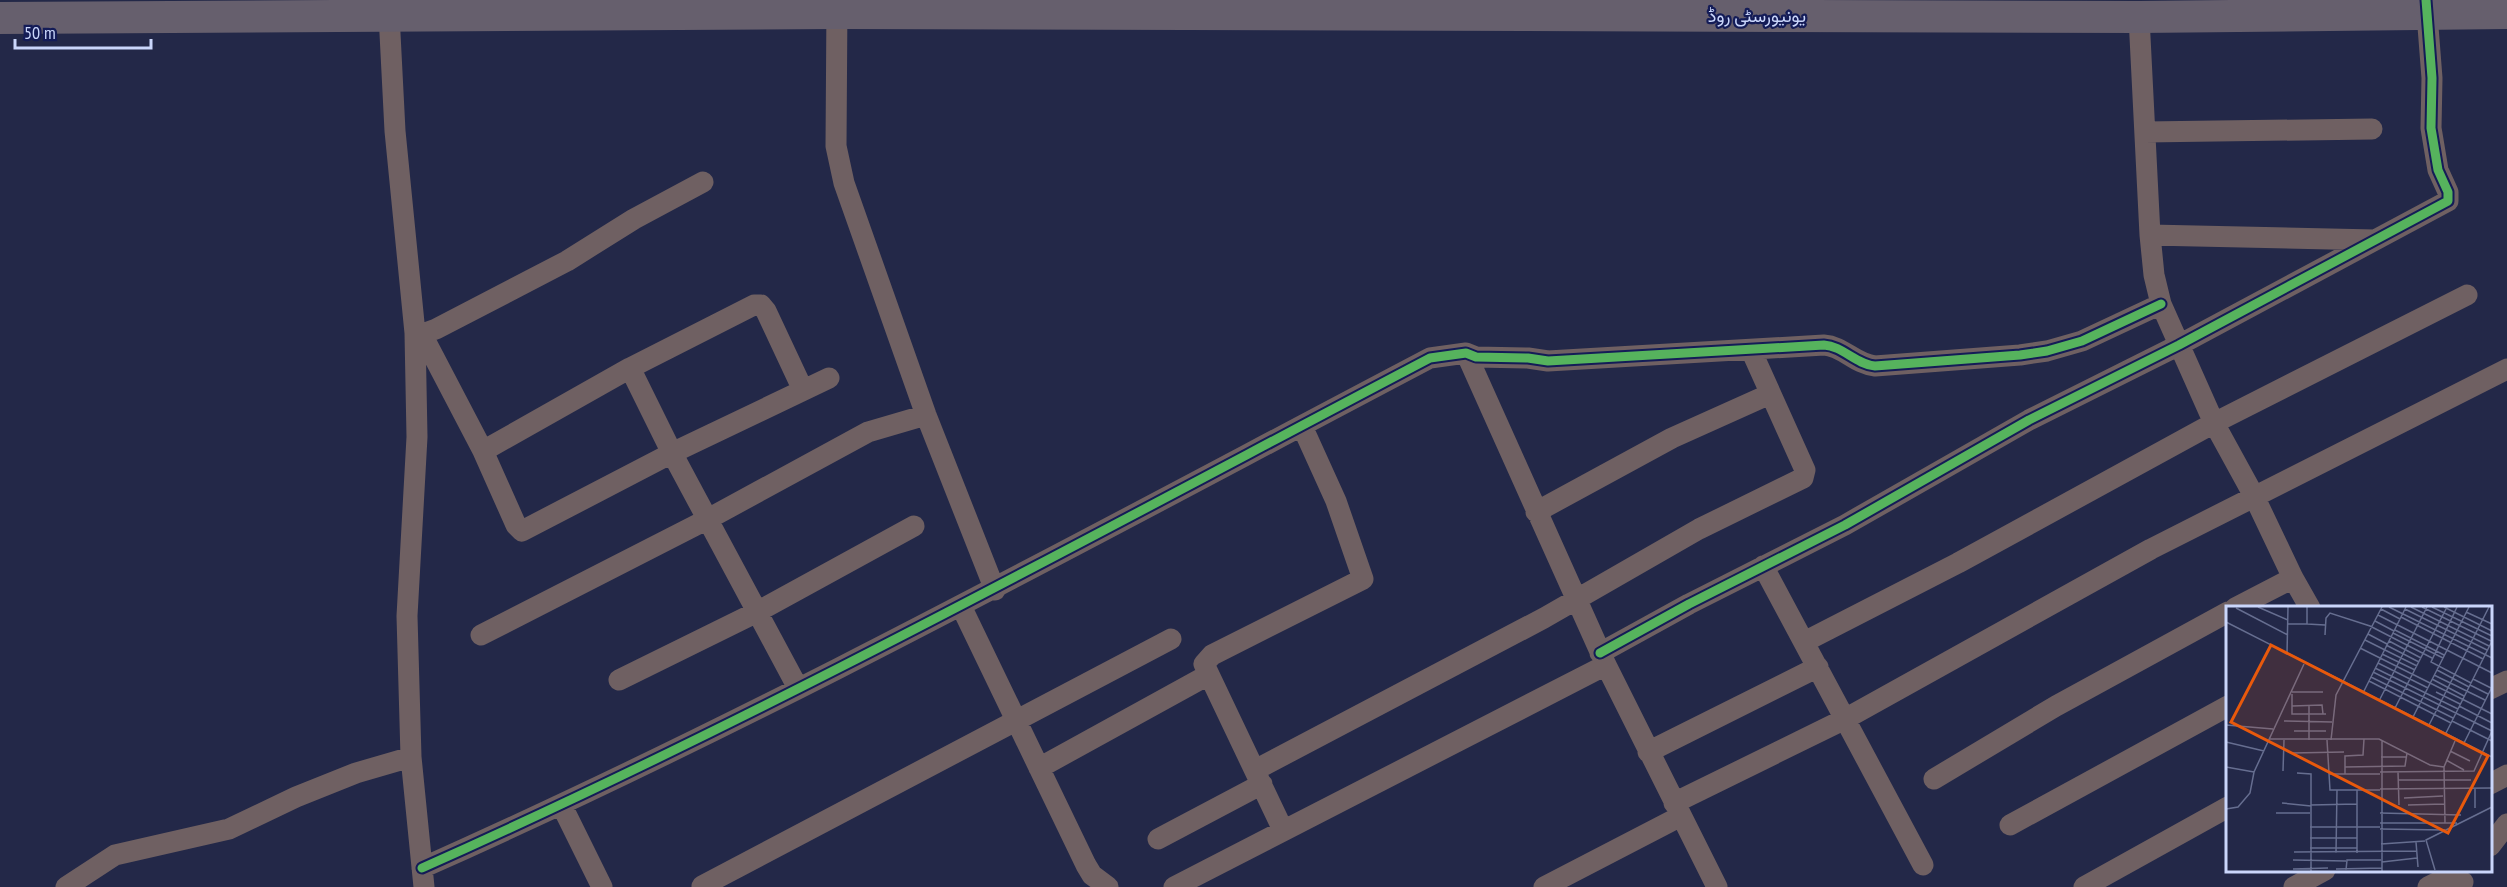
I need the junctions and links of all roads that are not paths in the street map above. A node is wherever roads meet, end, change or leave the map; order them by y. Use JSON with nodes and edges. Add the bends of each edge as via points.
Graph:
{"nodes":[{"id":1,"x":837,"y":6,"type":"edge"},
{"id":2,"x":1067,"y":6,"type":"edge"},
{"id":3,"x":1252,"y":7,"type":"edge"},
{"id":4,"x":2426,"y":7,"type":"edge"},
{"id":5,"x":196,"y":8,"type":"edge"},
{"id":6,"x":1526,"y":8,"type":"edge"},
{"id":7,"x":2507,"y":13,"type":"edge"},
{"id":8,"x":389,"y":14,"type":"junction"},
{"id":9,"x":2139,"y":17,"type":"junction"},
{"id":10,"x":0,"y":18,"type":"edge"},
{"id":11,"x":2372,"y":129,"type":"dead end"},
{"id":12,"x":2145,"y":132,"type":"junction"},
{"id":13,"x":703,"y":182,"type":"dead end"},
{"id":14,"x":2150,"y":235,"type":"junction"},
{"id":15,"x":2378,"y":240,"type":"junction"},
{"id":16,"x":2467,"y":295,"type":"dead end"},
{"id":17,"x":2161,"y":304,"type":"junction"},
{"id":18,"x":420,"y":333,"type":"junction"},
{"id":19,"x":2179,"y":345,"type":"junction"},
{"id":20,"x":1751,"y":350,"type":"junction"},
{"id":21,"x":1466,"y":353,"type":"junction"},
{"id":22,"x":630,"y":368,"type":"junction"},
{"id":23,"x":2507,"y":369,"type":"edge"},
{"id":24,"x":829,"y":378,"type":"dead end"},
{"id":25,"x":804,"y":390,"type":"junction"},
{"id":26,"x":1770,"y":394,"type":"junction"},
{"id":27,"x":926,"y":415,"type":"junction"},
{"id":28,"x":2214,"y":423,"type":"junction"},
{"id":29,"x":1302,"y":426,"type":"junction"},
{"id":30,"x":483,"y":452,"type":"junction"},
{"id":31,"x":672,"y":453,"type":"junction"},
{"id":32,"x":2254,"y":496,"type":"junction"},
{"id":33,"x":1536,"y":512,"type":"junction"},
{"id":34,"x":708,"y":519,"type":"junction"},
{"id":35,"x":914,"y":526,"type":"dead end"},
{"id":36,"x":1763,"y":566,"type":"junction"},
{"id":37,"x":2293,"y":578,"type":"junction"},
{"id":38,"x":995,"y":590,"type":"junction"},
{"id":39,"x":1576,"y":599,"type":"junction"},
{"id":40,"x":960,"y":606,"type":"junction"},
{"id":41,"x":2239,"y":606,"type":"edge"},
{"id":42,"x":2309,"y":606,"type":"edge"},
{"id":43,"x":757,"y":612,"type":"junction"},
{"id":44,"x":2226,"y":613,"type":"edge"},
{"id":45,"x":481,"y":635,"type":"dead end"},
{"id":46,"x":1170,"y":639,"type":"dead end"},
{"id":47,"x":1804,"y":642,"type":"junction"},
{"id":48,"x":1603,"y":659,"type":"junction"},
{"id":49,"x":1818,"y":667,"type":"junction"},
{"id":50,"x":1208,"y":675,"type":"junction"},
{"id":51,"x":619,"y":680,"type":"dead end"},
{"id":52,"x":2507,"y":681,"type":"edge"},
{"id":53,"x":798,"y":688,"type":"junction"},
{"id":54,"x":2492,"y":688,"type":"edge"},
{"id":55,"x":2226,"y":707,"type":"edge"},
{"id":56,"x":1845,"y":719,"type":"junction"},
{"id":57,"x":1016,"y":723,"type":"junction"},
{"id":58,"x":1648,"y":752,"type":"junction"},
{"id":59,"x":411,"y":757,"type":"junction"},
{"id":60,"x":1039,"y":768,"type":"junction"},
{"id":61,"x":2507,"y":775,"type":"edge"},
{"id":62,"x":1258,"y":777,"type":"junction"},
{"id":63,"x":1934,"y":779,"type":"dead end"},
{"id":64,"x":2492,"y":783,"type":"edge"},
{"id":65,"x":562,"y":806,"type":"junction"},
{"id":66,"x":2226,"y":808,"type":"edge"},
{"id":67,"x":1678,"y":810,"type":"junction"},
{"id":68,"x":2507,"y":824,"type":"edge"},
{"id":69,"x":2010,"y":825,"type":"dead end"},
{"id":70,"x":1283,"y":830,"type":"junction"},
{"id":71,"x":1158,"y":839,"type":"dead end"},
{"id":72,"x":2492,"y":843,"type":"edge"},
{"id":73,"x":1923,"y":865,"type":"dead end"},
{"id":74,"x":2321,"y":872,"type":"edge"},
{"id":75,"x":423,"y":878,"type":"edge"},
{"id":76,"x":2465,"y":880,"type":"edge"},
{"id":77,"x":702,"y":886,"type":"edge"},
{"id":78,"x":66,"y":887,"type":"edge"},
{"id":79,"x":602,"y":887,"type":"edge"},
{"id":80,"x":1108,"y":887,"type":"edge"},
{"id":81,"x":1174,"y":887,"type":"edge"},
{"id":82,"x":1544,"y":887,"type":"edge"},
{"id":83,"x":1717,"y":887,"type":"edge"},
{"id":84,"x":2084,"y":887,"type":"edge"},
{"id":85,"x":2294,"y":887,"type":"edge"},
{"id":86,"x":2428,"y":887,"type":"edge"}],
"edges":[{"from":1,"to":2,"type":"highway","name":"یونیورسٹی روڈ"},
{"from":1,"to":8,"type":"highway","name":"یونیورسٹی روڈ"},
{"from":1,"to":27,"type":"street","via":[[836,146],[844,183]]},
{"from":2,"to":3,"type":"highway","name":"یونیورسٹی روڈ"},
{"from":3,"to":6,"type":"highway","name":"یونیورسٹی روڈ"},
{"from":4,"to":7,"type":"highway","name":"یونیورسٹی روڈ"},
{"from":4,"to":9,"type":"highway","name":"یونیورسٹی روڈ"},
{"from":4,"to":15,"type":"street","via":[[2432,78],[2431,128],[2448,201]]},
{"from":5,"to":8,"type":"highway","name":"یونیورسٹی روڈ"},
{"from":5,"to":10,"type":"highway","name":"یونیورسٹی روڈ"},
{"from":6,"to":9,"type":"highway","name":"یونیورسٹی روڈ"},
{"from":8,"to":18,"type":"street","via":[[395,131]]},
{"from":9,"to":12,"type":"street"},
{"from":11,"to":12,"type":"street"},
{"from":12,"to":14,"type":"street"},
{"from":13,"to":18,"type":"street","via":[[567,261],[436,330]]},
{"from":14,"to":15,"type":"street"},
{"from":14,"to":17,"type":"street"},
{"from":15,"to":19,"type":"street"},
{"from":16,"to":28,"type":"street"},
{"from":17,"to":19,"type":"street"},
{"from":17,"to":20,"type":"street","via":[[2082,341],[2020,355],[1875,366],[1866,365],[1833,345]]},
{"from":18,"to":30,"type":"street"},
{"from":18,"to":59,"type":"street","via":[[407,616]]},
{"from":19,"to":28,"type":"street"},
{"from":19,"to":36,"type":"street","via":[[2029,420],[1845,525]]},
{"from":20,"to":21,"type":"street","via":[[1548,361],[1476,357]]},
{"from":20,"to":26,"type":"street"},
{"from":21,"to":29,"type":"street","via":[[1430,358]]},
{"from":21,"to":33,"type":"street"},
{"from":22,"to":25,"type":"street","via":[[754,305],[761,305]]},
{"from":22,"to":30,"type":"street"},
{"from":22,"to":31,"type":"street"},
{"from":23,"to":32,"type":"street"},
{"from":24,"to":25,"type":"street"},
{"from":25,"to":31,"type":"street"},
{"from":26,"to":33,"type":"street","via":[[1672,438]]},
{"from":26,"to":39,"type":"street","via":[[1806,470],[1803,478],[1699,529]]},
{"from":27,"to":34,"type":"street","via":[[868,432]]},
{"from":27,"to":38,"type":"street"},
{"from":28,"to":32,"type":"street"},
{"from":28,"to":47,"type":"street"},
{"from":29,"to":38,"type":"street"},
{"from":29,"to":50,"type":"street","via":[[1336,501],[1363,579],[1212,655],[1203,664]]},
{"from":30,"to":31,"type":"street","via":[[522,531]]},
{"from":31,"to":34,"type":"street"},
{"from":32,"to":37,"type":"street"},
{"from":32,"to":56,"type":"street"},
{"from":33,"to":39,"type":"street"},
{"from":34,"to":43,"type":"street"},
{"from":34,"to":45,"type":"street"},
{"from":35,"to":43,"type":"street"},
{"from":36,"to":47,"type":"street"},
{"from":36,"to":48,"type":"street"},
{"from":37,"to":41,"type":"street"},
{"from":37,"to":42,"type":"street"},
{"from":38,"to":40,"type":"street"},
{"from":39,"to":48,"type":"street"},
{"from":39,"to":62,"type":"street"},
{"from":40,"to":53,"type":"street"},
{"from":40,"to":57,"type":"street"},
{"from":43,"to":51,"type":"street"},
{"from":43,"to":53,"type":"street"},
{"from":44,"to":63,"type":"street","via":[[2056,706]]},
{"from":46,"to":57,"type":"street"},
{"from":47,"to":49,"type":"street"},
{"from":48,"to":58,"type":"street"},
{"from":48,"to":70,"type":"street"},
{"from":49,"to":56,"type":"street"},
{"from":49,"to":58,"type":"street"},
{"from":50,"to":60,"type":"street"},
{"from":50,"to":62,"type":"street"},
{"from":52,"to":54,"type":"street"},
{"from":53,"to":65,"type":"street"},
{"from":55,"to":69,"type":"street"},
{"from":56,"to":67,"type":"street"},
{"from":56,"to":73,"type":"street"},
{"from":57,"to":60,"type":"street"},
{"from":57,"to":77,"type":"street"},
{"from":58,"to":67,"type":"street"},
{"from":59,"to":75,"type":"street"},
{"from":59,"to":78,"type":"street","via":[[356,773],[229,829],[114,855]]},
{"from":60,"to":80,"type":"street","via":[[1086,865]]},
{"from":61,"to":64,"type":"street"},
{"from":62,"to":70,"type":"street"},
{"from":62,"to":71,"type":"street"},
{"from":65,"to":75,"type":"street"},
{"from":65,"to":79,"type":"street"},
{"from":66,"to":84,"type":"street"},
{"from":67,"to":82,"type":"street"},
{"from":67,"to":83,"type":"street"},
{"from":68,"to":72,"type":"street"},
{"from":70,"to":81,"type":"street"},
{"from":74,"to":85,"type":"street"},
{"from":76,"to":86,"type":"street","via":[[2450,876]]}]}
